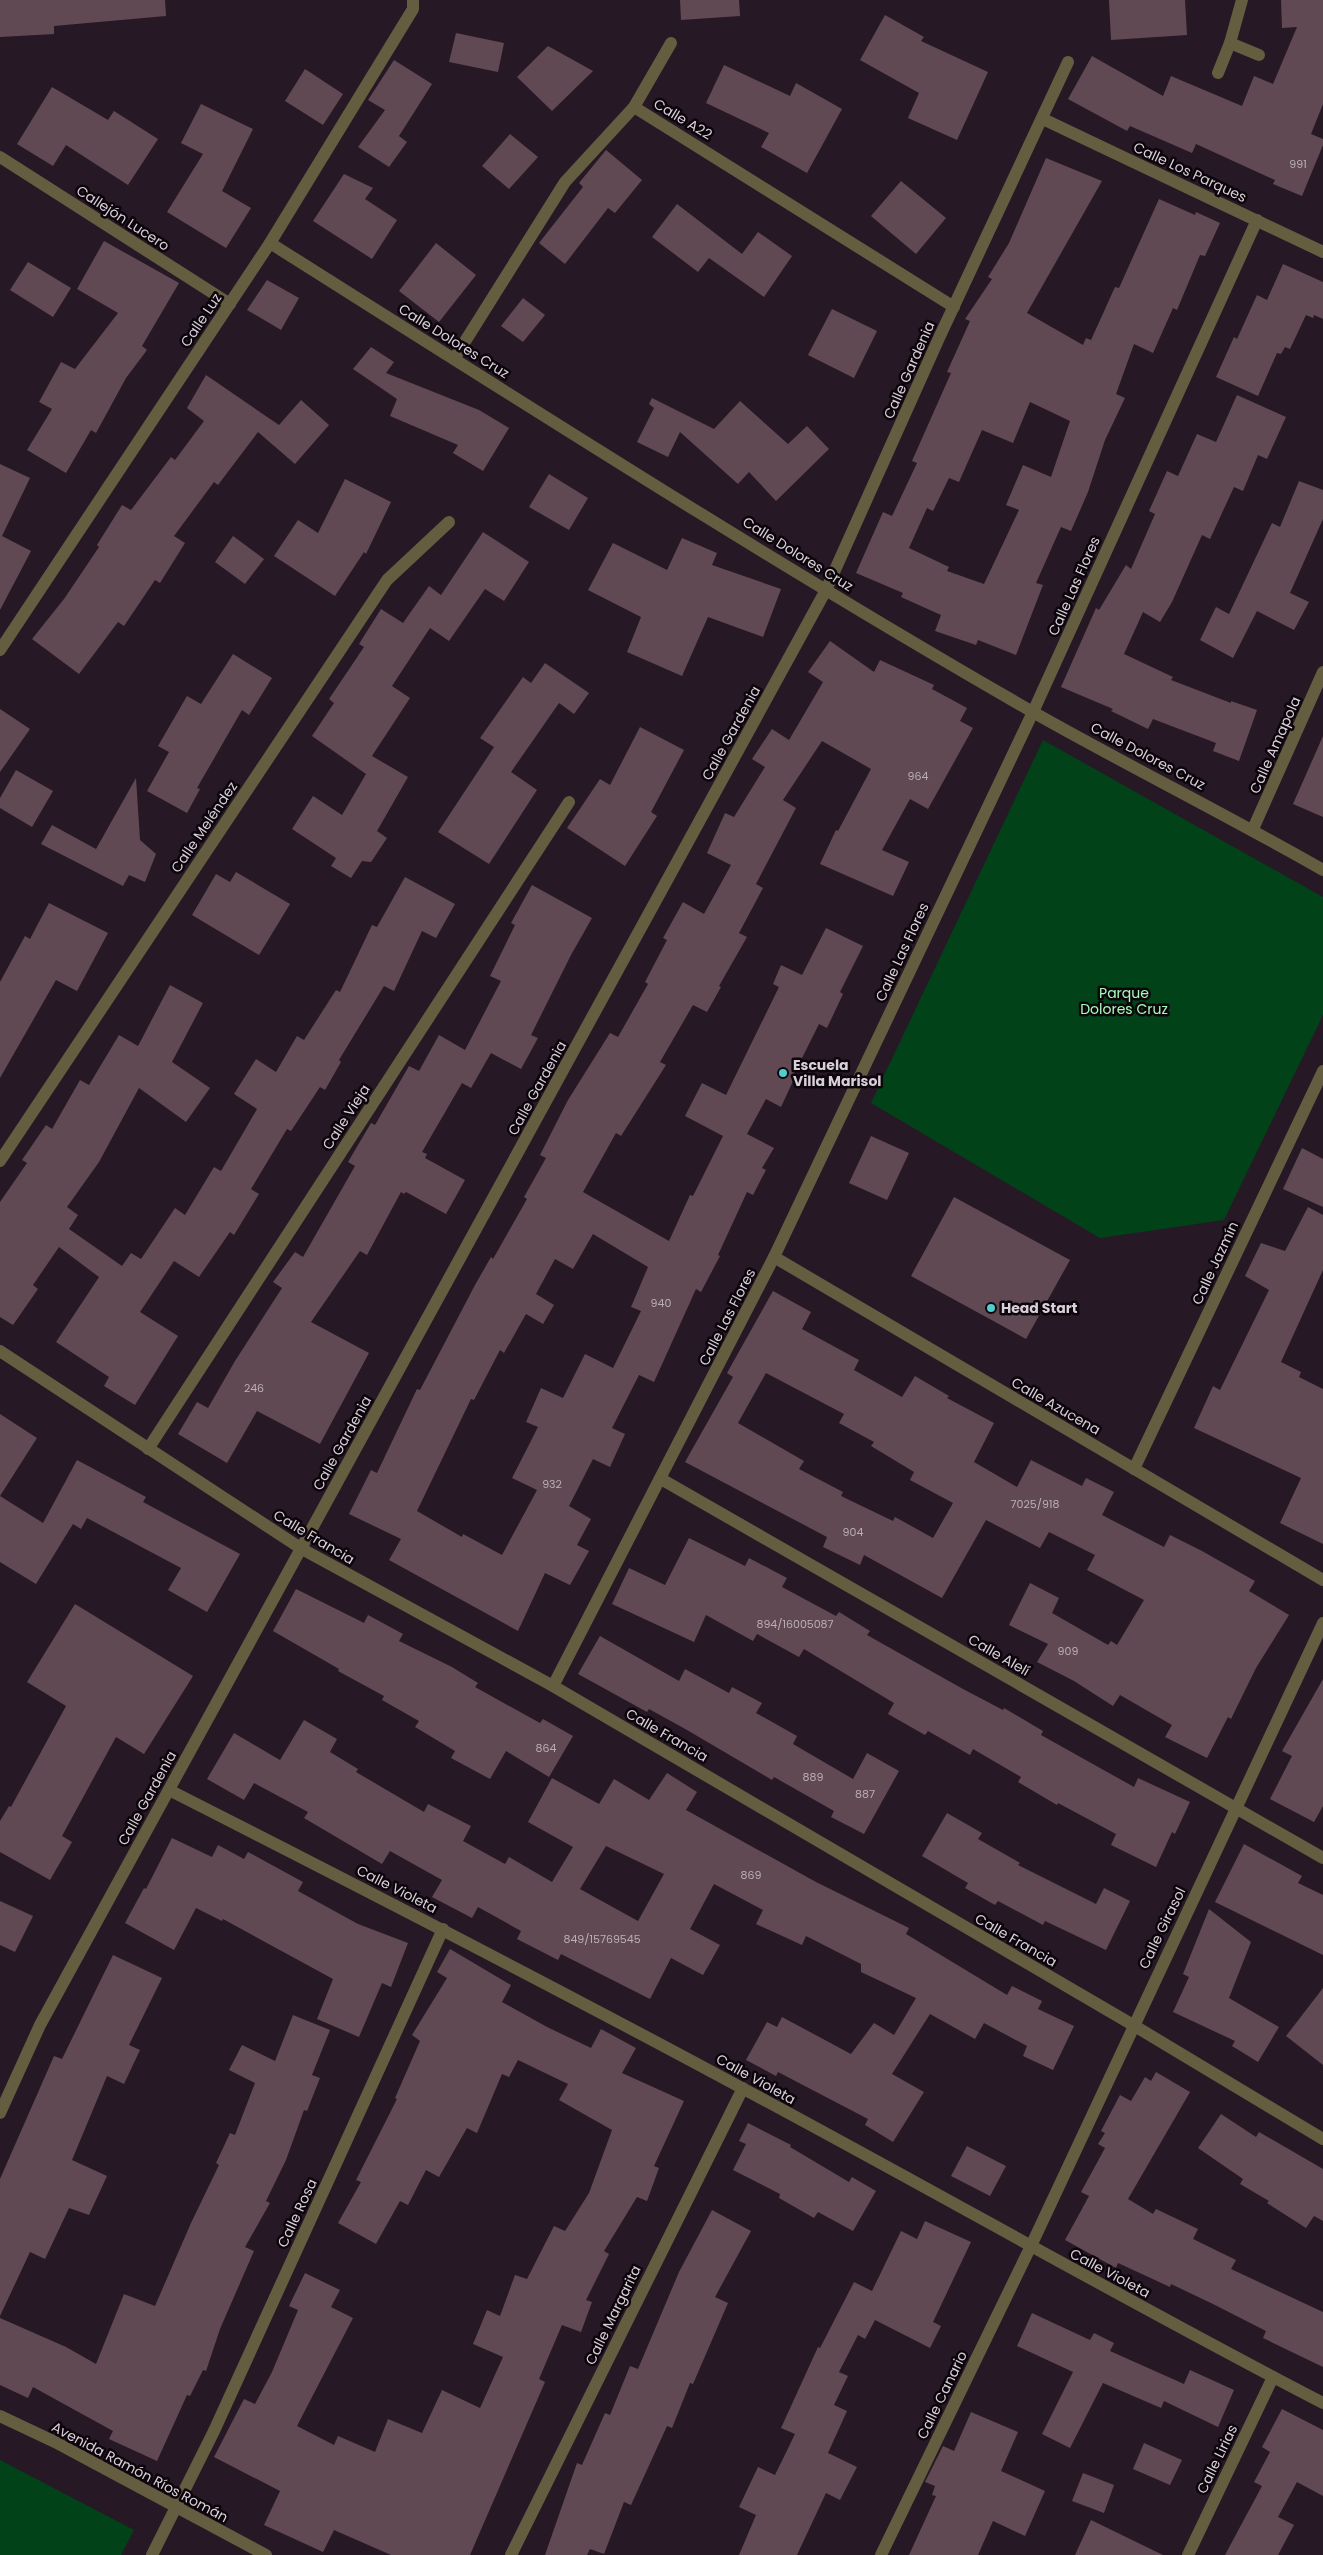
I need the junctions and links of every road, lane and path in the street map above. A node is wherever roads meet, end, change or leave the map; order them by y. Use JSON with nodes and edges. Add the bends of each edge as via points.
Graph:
{"nodes":[{"id":1,"x":414,"y":0,"type":"edge"},
{"id":2,"x":1242,"y":0,"type":"edge"},
{"id":3,"x":671,"y":43,"type":"dead end"},
{"id":4,"x":1230,"y":43,"type":"junction"},
{"id":5,"x":1259,"y":55,"type":"dead end"},
{"id":6,"x":1068,"y":62,"type":"dead end"},
{"id":7,"x":1218,"y":73,"type":"dead end"},
{"id":8,"x":634,"y":107,"type":"junction"},
{"id":9,"x":1043,"y":119,"type":"junction"},
{"id":10,"x":0,"y":157,"type":"edge"},
{"id":11,"x":1257,"y":220,"type":"junction"},
{"id":12,"x":270,"y":243,"type":"junction"},
{"id":13,"x":1323,"y":252,"type":"edge"},
{"id":14,"x":230,"y":304,"type":"junction"},
{"id":15,"x":954,"y":307,"type":"junction"},
{"id":16,"x":454,"y":359,"type":"junction"},
{"id":17,"x":448,"y":522,"type":"dead end"},
{"id":18,"x":826,"y":590,"type":"junction"},
{"id":19,"x":0,"y":650,"type":"edge"},
{"id":20,"x":1323,"y":672,"type":"edge"},
{"id":21,"x":1033,"y":712,"type":"junction"},
{"id":22,"x":569,"y":802,"type":"dead end"},
{"id":23,"x":1252,"y":829,"type":"junction"},
{"id":24,"x":1323,"y":870,"type":"edge"},
{"id":25,"x":1323,"y":1071,"type":"edge"},
{"id":26,"x":0,"y":1161,"type":"edge"},
{"id":27,"x":774,"y":1257,"type":"junction"},
{"id":28,"x":0,"y":1351,"type":"edge"},
{"id":29,"x":148,"y":1449,"type":"junction"},
{"id":30,"x":1134,"y":1469,"type":"junction"},
{"id":31,"x":661,"y":1479,"type":"junction"},
{"id":32,"x":302,"y":1549,"type":"junction"},
{"id":33,"x":1323,"y":1580,"type":"edge"},
{"id":34,"x":1323,"y":1623,"type":"edge"},
{"id":35,"x":553,"y":1686,"type":"junction"},
{"id":36,"x":169,"y":1790,"type":"junction"},
{"id":37,"x":1236,"y":1808,"type":"junction"},
{"id":38,"x":1323,"y":1858,"type":"edge"},
{"id":39,"x":443,"y":1929,"type":"junction"},
{"id":40,"x":1133,"y":2025,"type":"junction"},
{"id":41,"x":742,"y":2088,"type":"junction"},
{"id":42,"x":0,"y":2113,"type":"edge"},
{"id":43,"x":1323,"y":2139,"type":"edge"},
{"id":44,"x":1030,"y":2248,"type":"junction"},
{"id":45,"x":1273,"y":2377,"type":"junction"},
{"id":46,"x":1323,"y":2403,"type":"edge"},
{"id":47,"x":0,"y":2416,"type":"edge"},
{"id":48,"x":175,"y":2508,"type":"junction"},
{"id":49,"x":152,"y":2555,"type":"edge"},
{"id":50,"x":266,"y":2555,"type":"edge"},
{"id":51,"x":511,"y":2555,"type":"edge"},
{"id":52,"x":880,"y":2555,"type":"edge"},
{"id":53,"x":1188,"y":2555,"type":"edge"}],
"edges":[{"from":1,"to":12,"type":"street","name":"Calle Luz","via":[[413,9]]},
{"from":2,"to":4,"type":"street"},
{"from":3,"to":8,"type":"street"},
{"from":4,"to":5,"type":"street"},
{"from":4,"to":7,"type":"street"},
{"from":6,"to":9,"type":"street","name":"Calle Gardenia"},
{"from":8,"to":15,"type":"street","name":"Calle A22"},
{"from":8,"to":16,"type":"street","name":"Calle A22","via":[[565,182]]},
{"from":9,"to":11,"type":"street","name":"Calle Los Parques"},
{"from":9,"to":15,"type":"street","name":"Calle Gardenia"},
{"from":10,"to":14,"type":"street","name":"Callejón Lucero"},
{"from":11,"to":13,"type":"street","name":"Calle Los Parques"},
{"from":11,"to":21,"type":"street","name":"Calle Las Flores"},
{"from":12,"to":14,"type":"street","name":"Calle Luz"},
{"from":12,"to":16,"type":"street","name":"Calle Dolores Cruz"},
{"from":14,"to":19,"type":"street","name":"Calle Luz"},
{"from":15,"to":18,"type":"street","name":"Calle Gardenia"},
{"from":16,"to":18,"type":"street","name":"Calle Dolores Cruz"},
{"from":17,"to":26,"type":"street","name":"Calle Meléndez","via":[[387,580]]},
{"from":18,"to":21,"type":"street","name":"Calle Dolores Cruz"},
{"from":18,"to":32,"type":"street","name":"Calle Gardenia"},
{"from":20,"to":23,"type":"street","name":"Calle Amapola"},
{"from":21,"to":23,"type":"street","name":"Calle Dolores Cruz"},
{"from":21,"to":27,"type":"street","name":"Calle Las Flores"},
{"from":22,"to":29,"type":"street","name":"Calle Vieja"},
{"from":23,"to":24,"type":"street","name":"Calle Dolores Cruz"},
{"from":25,"to":30,"type":"street","name":"Calle Jazmín"},
{"from":27,"to":30,"type":"street","name":"Calle Azucena"},
{"from":27,"to":31,"type":"street","name":"Calle Las Flores"},
{"from":28,"to":29,"type":"street","name":"Calle Francia"},
{"from":29,"to":32,"type":"street","name":"Calle Francia"},
{"from":30,"to":33,"type":"street","name":"Calle Azucena"},
{"from":31,"to":35,"type":"street","name":"Calle Las Flores"},
{"from":31,"to":37,"type":"street","name":"Calle Alelí"},
{"from":32,"to":35,"type":"street","name":"Calle Francia"},
{"from":32,"to":36,"type":"street","name":"Calle Gardenia"},
{"from":34,"to":37,"type":"street","name":"Calle Girasol"},
{"from":35,"to":40,"type":"street","name":"Calle Francia"},
{"from":36,"to":39,"type":"street","name":"Calle Violeta"},
{"from":36,"to":42,"type":"street","name":"Calle Gardenia","via":[[40,2025]]},
{"from":37,"to":38,"type":"street","name":"Calle Alelí"},
{"from":37,"to":40,"type":"street","name":"Calle Girasol"},
{"from":39,"to":41,"type":"street","name":"Calle Violeta"},
{"from":39,"to":48,"type":"street","name":"Calle Rosa","via":[[218,2422]]},
{"from":40,"to":43,"type":"street","name":"Calle Francia"},
{"from":40,"to":44,"type":"street","name":"Calle Girasol"},
{"from":41,"to":44,"type":"street","name":"Calle Violeta"},
{"from":41,"to":51,"type":"street","name":"Calle Margarita"},
{"from":44,"to":45,"type":"street","name":"Calle Violeta"},
{"from":44,"to":52,"type":"street","name":"Calle Canario"},
{"from":45,"to":46,"type":"street","name":"Calle Violeta"},
{"from":45,"to":53,"type":"street","name":"Calle Lirias"},
{"from":47,"to":48,"type":"street","name":"Avenida Ramón Ríos Román","via":[[55,2442]]},
{"from":48,"to":49,"type":"street","name":"Calle Rosa"},
{"from":48,"to":50,"type":"street","name":"Avenida Ramón Ríos Román"}]}
